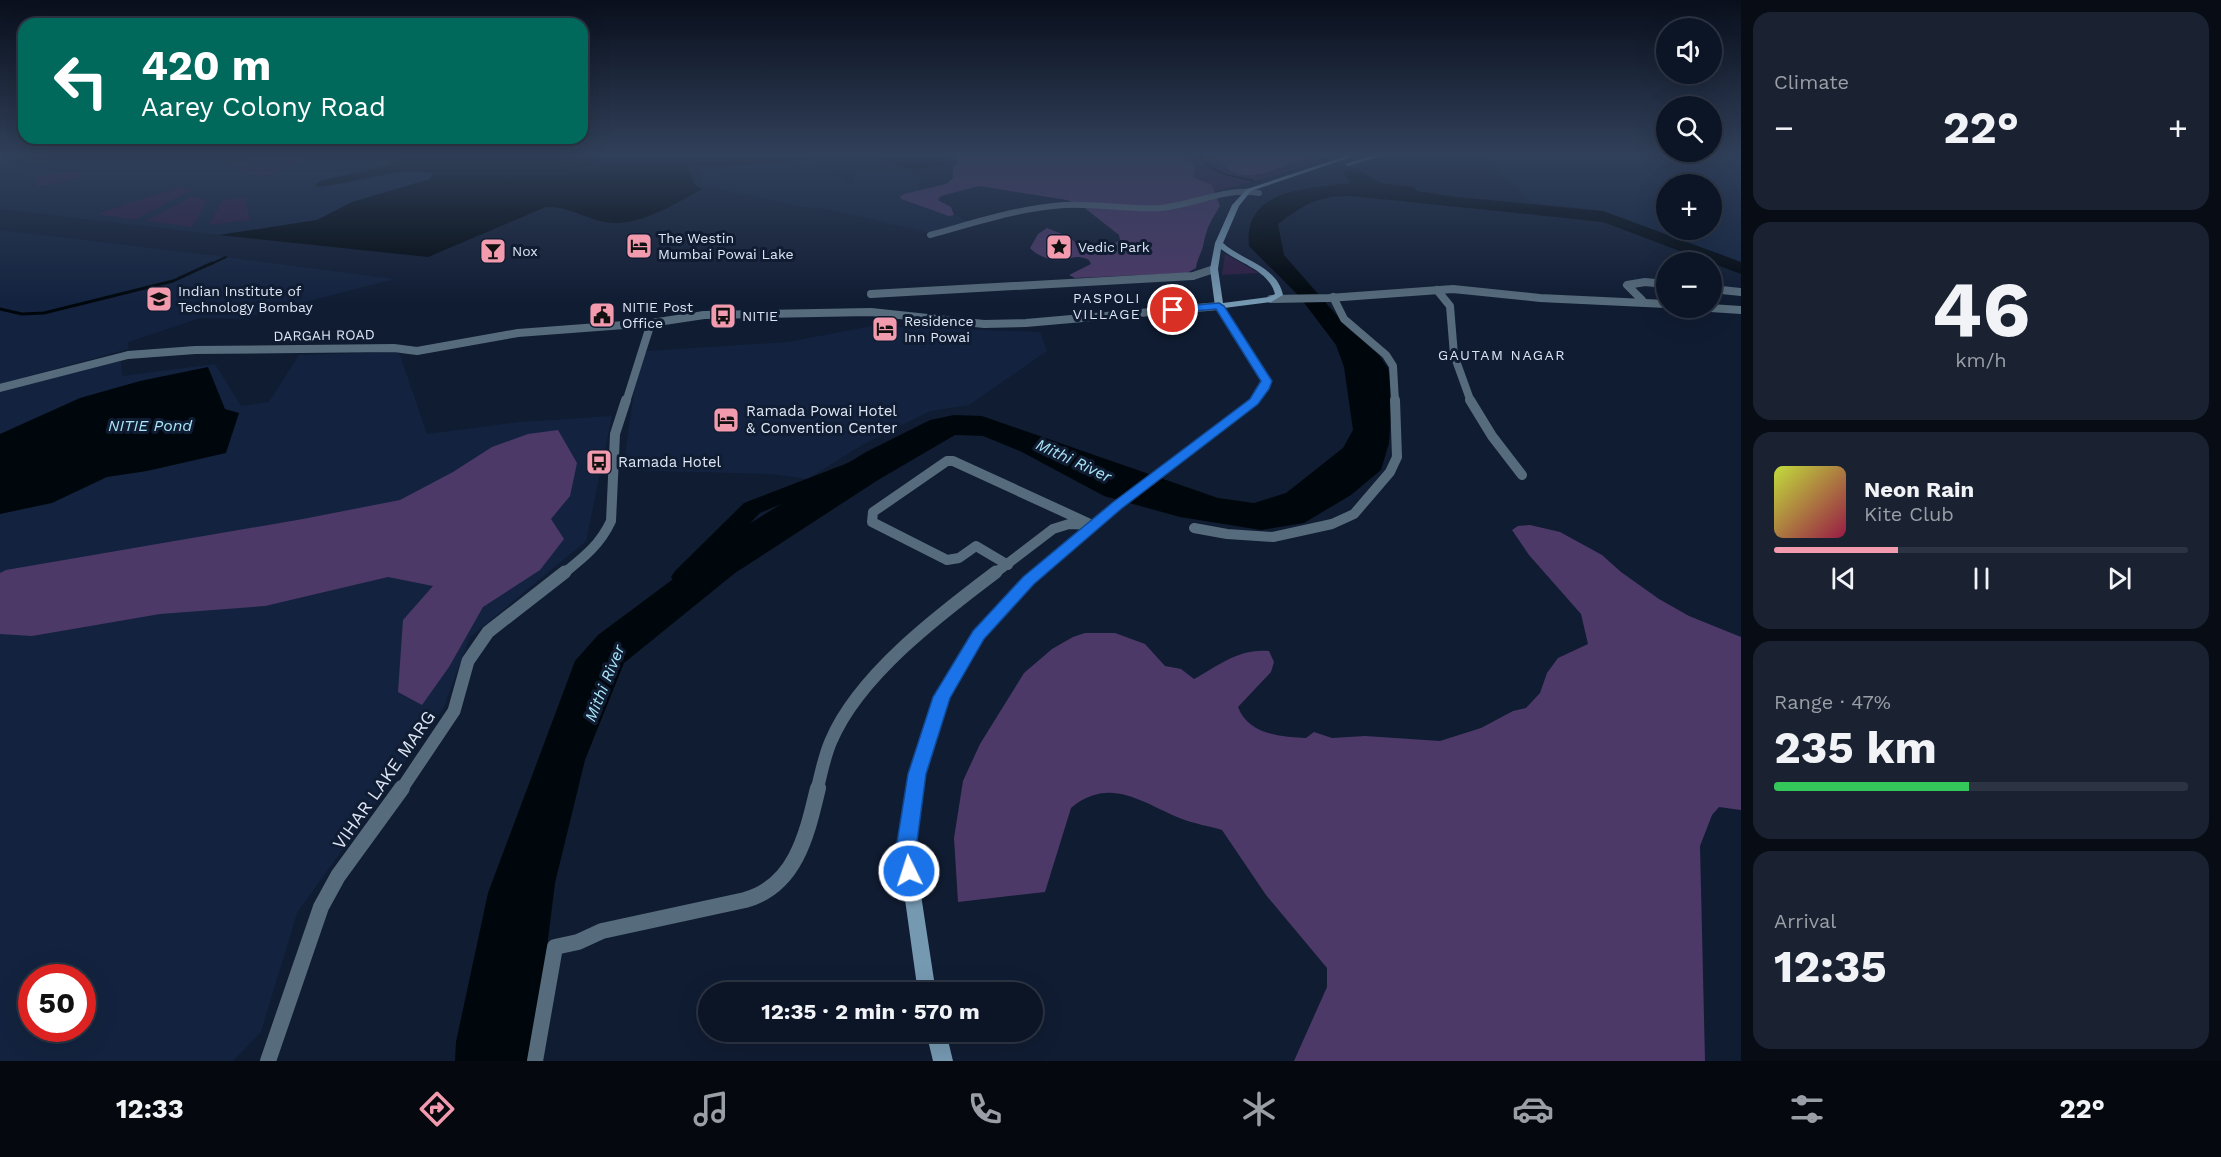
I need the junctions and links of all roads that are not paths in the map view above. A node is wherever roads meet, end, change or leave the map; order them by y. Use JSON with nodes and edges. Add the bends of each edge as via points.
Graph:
{"nodes":[{"id":1,"x":1073,"y":205,"type":"edge"},
{"id":2,"x":1084,"y":205,"type":"edge"},
{"id":3,"x":1181,"y":205,"type":"edge"},
{"id":4,"x":1236,"y":205,"type":"edge"},
{"id":5,"x":930,"y":236,"type":"dead end"},
{"id":6,"x":1219,"y":243,"type":"junction"},
{"id":7,"x":1214,"y":269,"type":"junction"},
{"id":8,"x":1656,"y":283,"type":"edge"},
{"id":9,"x":1437,"y":290,"type":"junction"},
{"id":10,"x":1722,"y":290,"type":"edge"},
{"id":11,"x":1741,"y":292,"type":"edge"},
{"id":12,"x":870,"y":294,"type":"dead end"},
{"id":13,"x":1331,"y":298,"type":"junction"},
{"id":14,"x":1271,"y":299,"type":"junction"},
{"id":15,"x":1642,"y":300,"type":"dead end"},
{"id":16,"x":1656,"y":304,"type":"edge"},
{"id":17,"x":1219,"y":306,"type":"junction"},
{"id":18,"x":1722,"y":309,"type":"edge"},
{"id":19,"x":1741,"y":310,"type":"edge"},
{"id":20,"x":651,"y":323,"type":"junction"},
{"id":21,"x":0,"y":388,"type":"edge"},
{"id":22,"x":1522,"y":475,"type":"dead end"},
{"id":23,"x":1094,"y":525,"type":"junction"},
{"id":24,"x":1194,"y":528,"type":"dead end"},
{"id":25,"x":1008,"y":565,"type":"junction"},
{"id":26,"x":925,"y":982,"type":"edge"},
{"id":27,"x":938,"y":1042,"type":"edge"},
{"id":28,"x":268,"y":1061,"type":"edge"},
{"id":29,"x":535,"y":1061,"type":"edge"},
{"id":30,"x":943,"y":1061,"type":"edge"}],
"edges":[{"from":1,"to":5,"type":"street","via":[[1034,209]]},
{"from":2,"to":3,"type":"street","via":[[1145,209]]},
{"from":4,"to":6,"type":"main road"},
{"from":6,"to":7,"type":"main road"},
{"from":6,"to":14,"type":"main road","via":[[1227,252],[1269,275],[1279,291]]},
{"from":7,"to":12,"type":"street","via":[[1193,276]]},
{"from":7,"to":17,"type":"main road"},
{"from":8,"to":15,"type":"street","via":[[1627,285]]},
{"from":9,"to":13,"type":"street"},
{"from":9,"to":16,"type":"street"},
{"from":9,"to":22,"type":"street","via":[[1450,306],[1449,330],[1462,388]]},
{"from":10,"to":11,"type":"street"},
{"from":13,"to":14,"type":"street"},
{"from":13,"to":24,"type":"street","via":[[1344,319],[1377,346],[1393,366],[1398,444],[1390,472],[1354,514],[1332,524],[1273,537]]},
{"from":14,"to":17,"type":"main road"},
{"from":17,"to":20,"type":"street","name":"DARGAH ROAD","via":[[1026,323],[984,324],[830,310],[704,315]]},
{"from":17,"to":23,"type":"main road","via":[[1266,381],[1264,389],[1254,402]]},
{"from":18,"to":19,"type":"street"},
{"from":20,"to":21,"type":"street","name":"DARGAH ROAD","via":[[518,333],[417,351],[195,350],[128,356]]},
{"from":20,"to":28,"type":"street","name":"VIHAR LAKE MARG","via":[[615,434],[611,521],[605,534],[592,550],[488,632],[476,648],[468,661],[454,711],[338,876],[321,907]]},
{"from":23,"to":25,"type":"street","via":[[1069,524],[1053,529]]},
{"from":23,"to":25,"type":"street","via":[[953,460],[871,517],[872,522],[947,560],[959,559],[976,546]]},
{"from":23,"to":26,"type":"main road","via":[[1029,581],[979,635],[942,697],[917,774],[906,849]]},
{"from":25,"to":29,"type":"street","via":[[887,664],[851,706],[831,738],[811,821],[776,886],[762,895],[602,931],[555,947]]},
{"from":27,"to":30,"type":"main road"}]}
